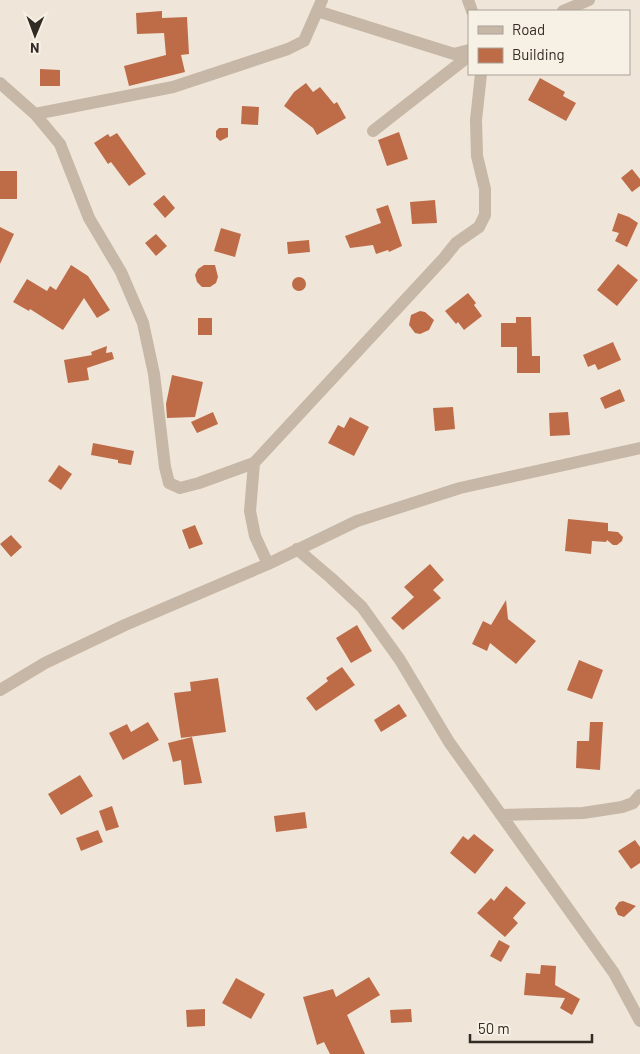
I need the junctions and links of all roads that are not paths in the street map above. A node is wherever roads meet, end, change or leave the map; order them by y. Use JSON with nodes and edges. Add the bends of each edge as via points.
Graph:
{"nodes":[{"id":1,"x":589,"y":0,"type":"edge"},
{"id":2,"x":319,"y":5,"type":"edge"},
{"id":3,"x":565,"y":10,"type":"edge"},
{"id":4,"x":468,"y":50,"type":"edge"},
{"id":5,"x":468,"y":57,"type":"edge"},
{"id":6,"x":481,"y":75,"type":"edge"},
{"id":7,"x":0,"y":83,"type":"edge"},
{"id":8,"x":35,"y":114,"type":"junction"},
{"id":9,"x":373,"y":131,"type":"dead end"},
{"id":10,"x":640,"y":448,"type":"edge"},
{"id":11,"x":254,"y":463,"type":"junction"},
{"id":12,"x":296,"y":550,"type":"junction"},
{"id":13,"x":268,"y":564,"type":"junction"},
{"id":14,"x":0,"y":690,"type":"edge"},
{"id":15,"x":640,"y":795,"type":"edge"},
{"id":16,"x":501,"y":814,"type":"junction"},
{"id":17,"x":640,"y":1021,"type":"edge"}],
"edges":[{"from":1,"to":3,"type":"street"},
{"from":2,"to":4,"type":"street","via":[[454,54]]},
{"from":2,"to":8,"type":"street","via":[[304,41],[288,49],[173,87]]},
{"from":5,"to":9,"type":"street"},
{"from":6,"to":11,"type":"street","via":[[476,120],[477,156],[485,189],[485,215]]},
{"from":7,"to":8,"type":"street"},
{"from":8,"to":11,"type":"street","via":[[60,144],[89,218],[121,272],[143,323],[154,374],[169,483],[180,488],[199,484]]},
{"from":10,"to":12,"type":"street","via":[[460,488],[357,521]]},
{"from":11,"to":13,"type":"street","via":[[250,511],[255,536]]},
{"from":12,"to":13,"type":"street"},
{"from":12,"to":16,"type":"street","via":[[362,607],[400,660],[449,742]]},
{"from":13,"to":14,"type":"street","via":[[45,663]]},
{"from":15,"to":16,"type":"street","via":[[622,808],[583,813]]},
{"from":16,"to":17,"type":"street","via":[[614,973]]}]}
